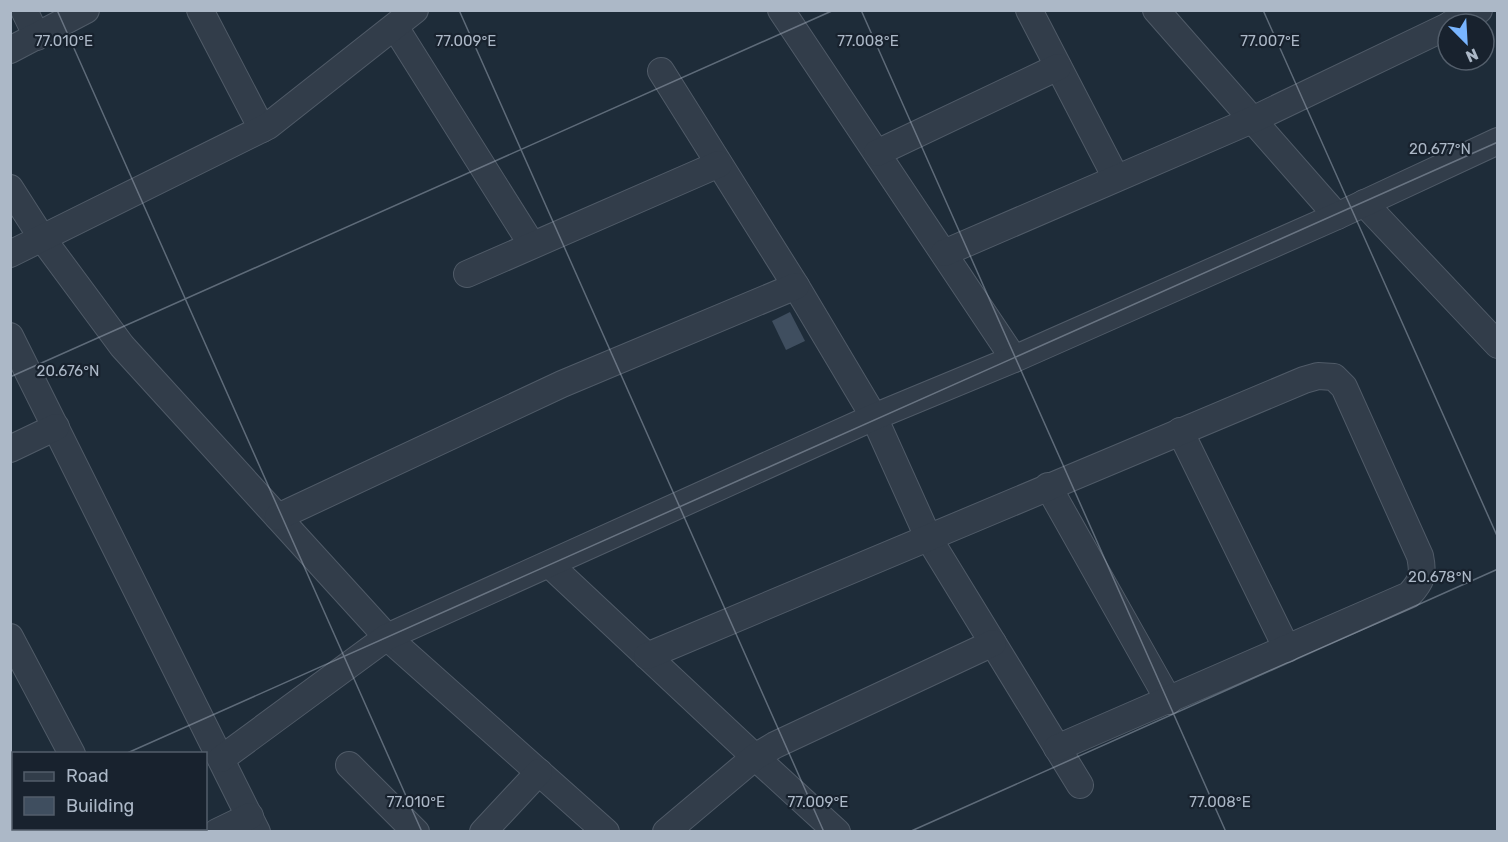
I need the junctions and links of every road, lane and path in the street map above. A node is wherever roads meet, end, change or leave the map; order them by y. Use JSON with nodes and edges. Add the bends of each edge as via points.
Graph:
{"nodes":[{"id":1,"x":24,"y":10,"type":"edge"},
{"id":2,"x":86,"y":10,"type":"edge"},
{"id":3,"x":200,"y":10,"type":"edge"},
{"id":4,"x":416,"y":10,"type":"edge"},
{"id":5,"x":1029,"y":10,"type":"edge"},
{"id":6,"x":1159,"y":11,"type":"edge"},
{"id":7,"x":787,"y":12,"type":"edge"},
{"id":8,"x":395,"y":27,"type":"junction"},
{"id":9,"x":1436,"y":32,"type":"edge"},
{"id":10,"x":37,"y":37,"type":"junction"},
{"id":11,"x":10,"y":51,"type":"edge"},
{"id":12,"x":1058,"y":67,"type":"junction"},
{"id":13,"x":661,"y":71,"type":"dead end"},
{"id":14,"x":1252,"y":120,"type":"junction"},
{"id":15,"x":262,"y":129,"type":"junction"},
{"id":16,"x":1497,"y":141,"type":"edge"},
{"id":17,"x":877,"y":153,"type":"junction"},
{"id":18,"x":719,"y":164,"type":"junction"},
{"id":19,"x":1116,"y":178,"type":"junction"},
{"id":20,"x":10,"y":188,"type":"edge"},
{"id":21,"x":1364,"y":203,"type":"junction"},
{"id":22,"x":1337,"y":216,"type":"junction"},
{"id":23,"x":42,"y":238,"type":"junction"},
{"id":24,"x":532,"y":245,"type":"junction"},
{"id":25,"x":944,"y":253,"type":"junction"},
{"id":26,"x":10,"y":254,"type":"edge"},
{"id":27,"x":467,"y":274,"type":"dead end"},
{"id":28,"x":796,"y":286,"type":"junction"},
{"id":29,"x":10,"y":336,"type":"edge"},
{"id":30,"x":1497,"y":345,"type":"edge"},
{"id":31,"x":1014,"y":359,"type":"junction"},
{"id":32,"x":874,"y":417,"type":"junction"},
{"id":33,"x":56,"y":428,"type":"junction"},
{"id":34,"x":1180,"y":431,"type":"junction"},
{"id":35,"x":10,"y":449,"type":"edge"},
{"id":36,"x":1048,"y":486,"type":"junction"},
{"id":37,"x":278,"y":517,"type":"junction"},
{"id":38,"x":928,"y":537,"type":"junction"},
{"id":39,"x":550,"y":565,"type":"junction"},
{"id":40,"x":10,"y":636,"type":"edge"},
{"id":41,"x":387,"y":637,"type":"junction"},
{"id":42,"x":993,"y":643,"type":"junction"},
{"id":43,"x":1287,"y":649,"type":"junction"},
{"id":44,"x":647,"y":656,"type":"junction"},
{"id":45,"x":1169,"y":701,"type":"junction"},
{"id":46,"x":1057,"y":748,"type":"junction"},
{"id":47,"x":71,"y":752,"type":"edge"},
{"id":48,"x":755,"y":758,"type":"junction"},
{"id":49,"x":221,"y":759,"type":"junction"},
{"id":50,"x":349,"y":765,"type":"dead end"},
{"id":51,"x":539,"y":772,"type":"junction"},
{"id":52,"x":1080,"y":785,"type":"dead end"},
{"id":53,"x":253,"y":824,"type":"edge"},
{"id":54,"x":217,"y":831,"type":"edge"},
{"id":55,"x":416,"y":831,"type":"edge"},
{"id":56,"x":483,"y":831,"type":"edge"},
{"id":57,"x":606,"y":831,"type":"edge"},
{"id":58,"x":666,"y":831,"type":"edge"},
{"id":59,"x":837,"y":831,"type":"edge"}],
"edges":[{"from":1,"to":10,"type":"street"},
{"from":2,"to":10,"type":"street"},
{"from":3,"to":15,"type":"street"},
{"from":4,"to":8,"type":"street"},
{"from":5,"to":12,"type":"street"},
{"from":6,"to":14,"type":"street"},
{"from":7,"to":17,"type":"street"},
{"from":8,"to":15,"type":"street"},
{"from":8,"to":24,"type":"street"},
{"from":9,"to":14,"type":"street"},
{"from":10,"to":11,"type":"street"},
{"from":12,"to":17,"type":"street"},
{"from":12,"to":19,"type":"street"},
{"from":13,"to":18,"type":"street"},
{"from":14,"to":19,"type":"street"},
{"from":14,"to":22,"type":"street"},
{"from":15,"to":23,"type":"street"},
{"from":16,"to":21,"type":"street"},
{"from":17,"to":25,"type":"street"},
{"from":18,"to":24,"type":"street"},
{"from":18,"to":28,"type":"street"},
{"from":19,"to":25,"type":"street"},
{"from":20,"to":23,"type":"street"},
{"from":21,"to":22,"type":"street"},
{"from":21,"to":30,"type":"street"},
{"from":22,"to":31,"type":"street"},
{"from":23,"to":26,"type":"street"},
{"from":23,"to":37,"type":"street","via":[[122,345]]},
{"from":24,"to":27,"type":"street"},
{"from":25,"to":31,"type":"street"},
{"from":28,"to":32,"type":"street"},
{"from":28,"to":37,"type":"street","via":[[562,384]]},
{"from":29,"to":33,"type":"street"},
{"from":31,"to":32,"type":"street"},
{"from":32,"to":38,"type":"street"},
{"from":32,"to":39,"type":"street"},
{"from":33,"to":35,"type":"street"},
{"from":33,"to":49,"type":"street"},
{"from":34,"to":36,"type":"street"},
{"from":34,"to":43,"type":"street"},
{"from":34,"to":43,"type":"street","via":[[1318,376],[1334,377],[1344,387],[1420,556],[1420,584],[1409,595]]},
{"from":36,"to":38,"type":"street"},
{"from":36,"to":45,"type":"street"},
{"from":37,"to":41,"type":"street"},
{"from":38,"to":42,"type":"street"},
{"from":38,"to":44,"type":"street"},
{"from":39,"to":41,"type":"street"},
{"from":39,"to":44,"type":"street"},
{"from":40,"to":47,"type":"street"},
{"from":41,"to":49,"type":"street"},
{"from":41,"to":51,"type":"street"},
{"from":42,"to":46,"type":"street"},
{"from":42,"to":48,"type":"street","via":[[775,745]]},
{"from":43,"to":45,"type":"street"},
{"from":44,"to":48,"type":"street"},
{"from":45,"to":46,"type":"street"},
{"from":46,"to":52,"type":"street"},
{"from":48,"to":58,"type":"street"},
{"from":48,"to":59,"type":"street"},
{"from":49,"to":53,"type":"street"},
{"from":50,"to":55,"type":"street"},
{"from":51,"to":56,"type":"street"},
{"from":51,"to":57,"type":"street"},
{"from":53,"to":54,"type":"street"}]}
